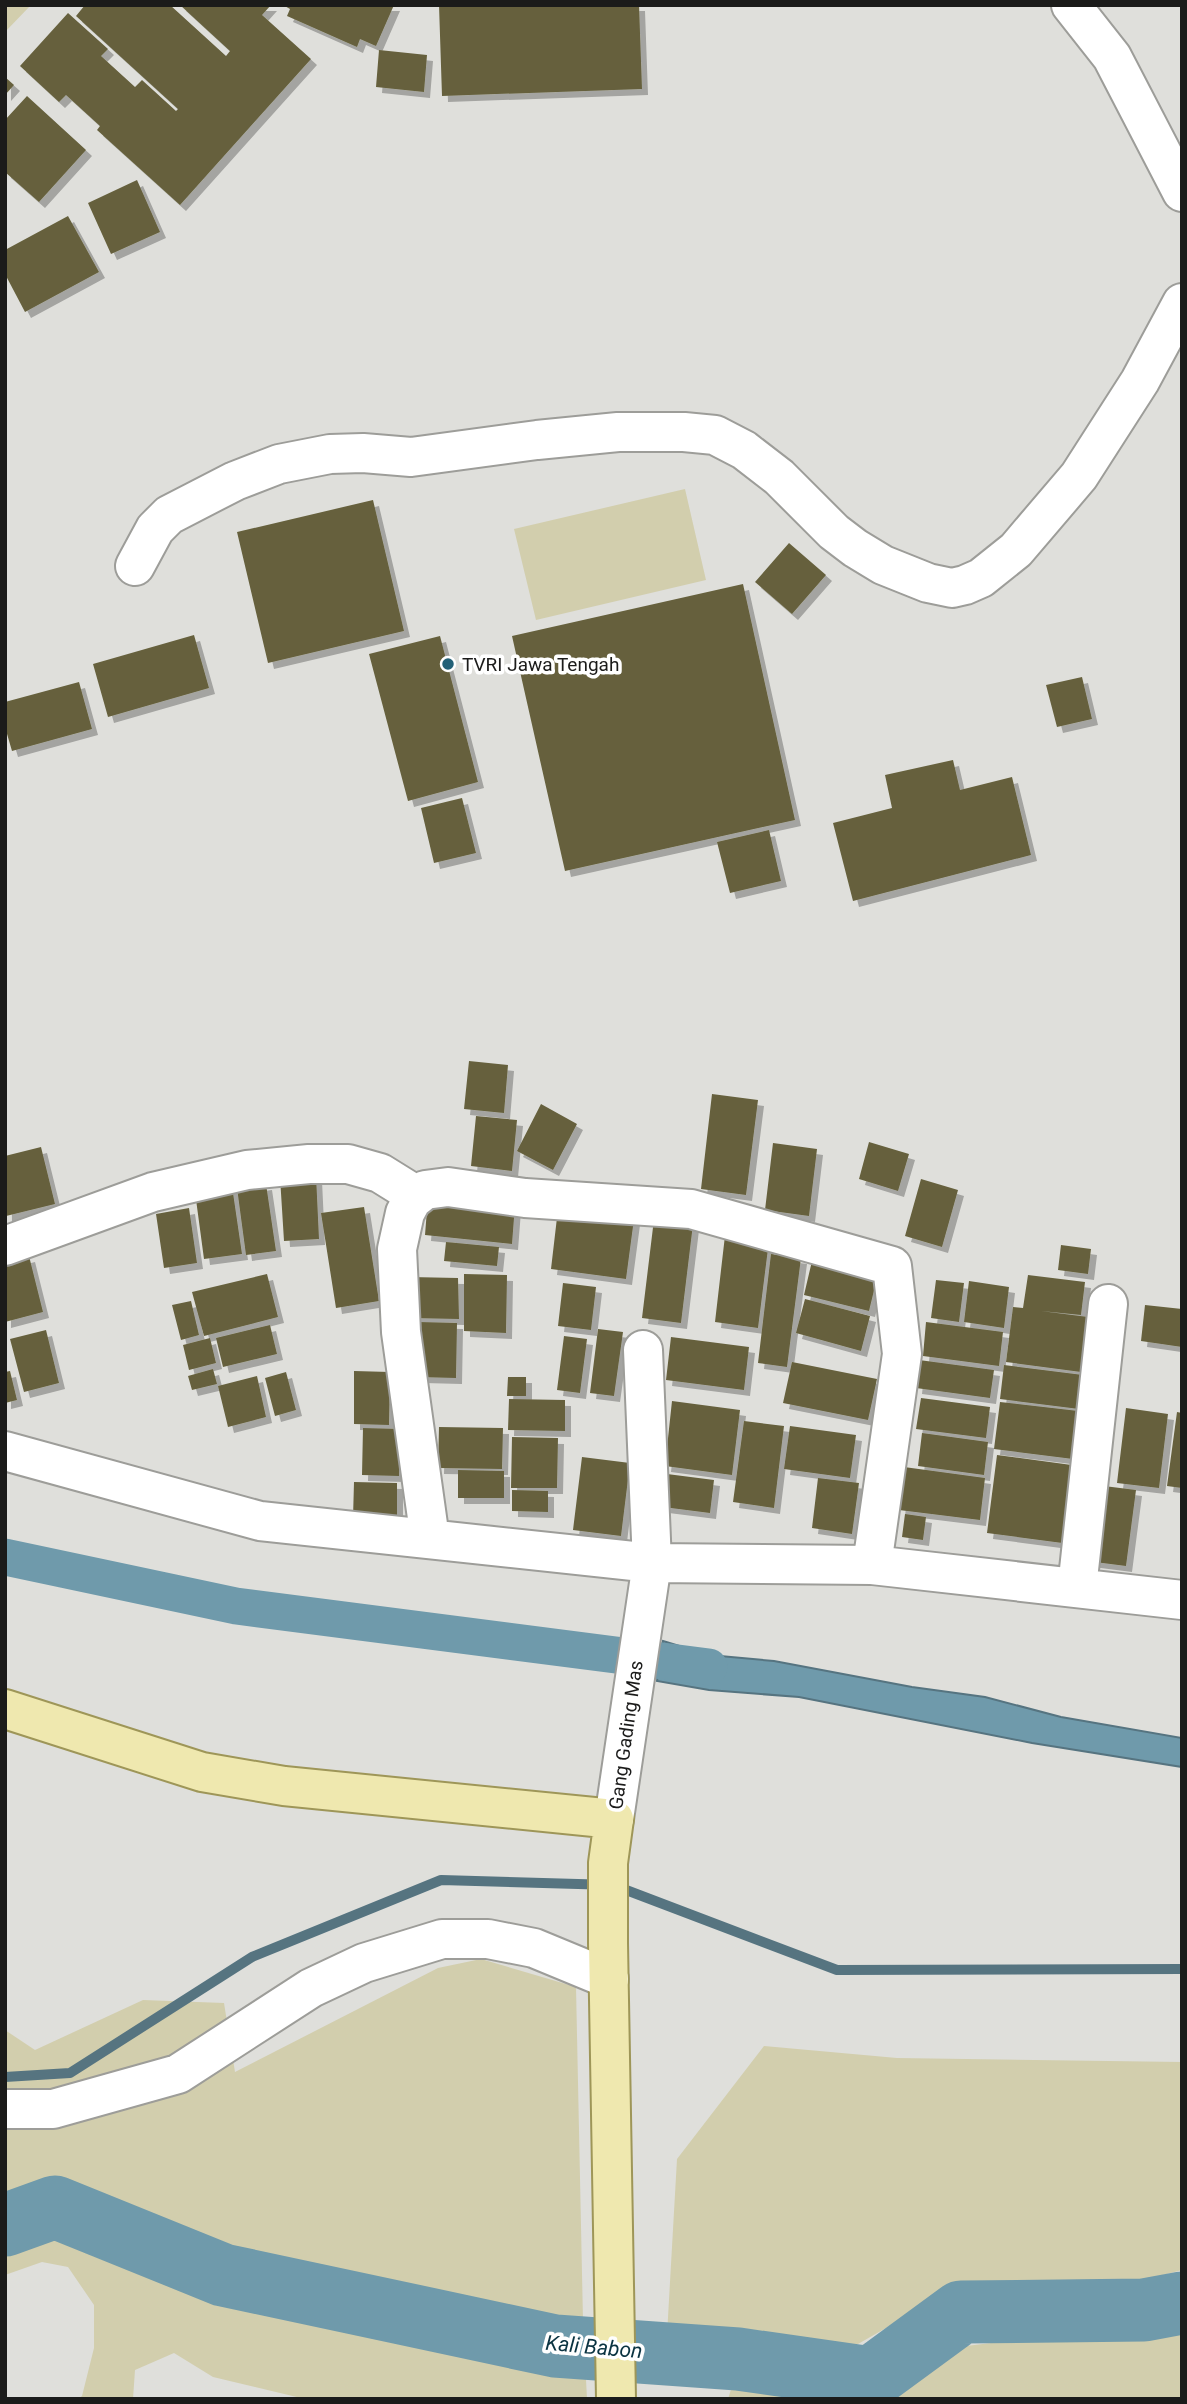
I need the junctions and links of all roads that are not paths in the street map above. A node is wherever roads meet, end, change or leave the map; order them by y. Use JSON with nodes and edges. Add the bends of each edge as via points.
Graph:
{"nodes":[{"id":1,"x":1071,"y":5,"type":"edge"},
{"id":2,"x":1182,"y":192,"type":"edge"},
{"id":3,"x":1182,"y":303,"type":"edge"},
{"id":4,"x":135,"y":566,"type":"dead end"},
{"id":5,"x":417,"y":1196,"type":"junction"},
{"id":6,"x":5,"y":1246,"type":"edge"},
{"id":7,"x":1108,"y":1304,"type":"dead end"},
{"id":8,"x":643,"y":1350,"type":"dead end"},
{"id":9,"x":5,"y":1451,"type":"edge"},
{"id":10,"x":430,"y":1539,"type":"junction"},
{"id":11,"x":652,"y":1563,"type":"junction"},
{"id":12,"x":872,"y":1565,"type":"junction"},
{"id":13,"x":1077,"y":1588,"type":"junction"},
{"id":14,"x":1182,"y":1600,"type":"edge"},
{"id":15,"x":5,"y":1709,"type":"edge"},
{"id":16,"x":615,"y":1803,"type":"junction"},
{"id":17,"x":609,"y":1961,"type":"junction"},
{"id":18,"x":5,"y":2109,"type":"edge"},
{"id":19,"x":616,"y":2399,"type":"edge"}],
"edges":[{"from":1,"to":2,"type":"street","via":[[1112,57]]},
{"from":3,"to":4,"type":"street","via":[[1140,381],[1079,476],[1016,550],[981,578],[952,588],[883,565],[834,531],[744,450],[715,435],[684,432],[618,432],[411,457],[330,454],[279,464],[169,515],[155,528]]},
{"from":5,"to":6,"type":"street","via":[[380,1173],[348,1164],[247,1170],[153,1192]]},
{"from":5,"to":10,"type":"street","via":[[405,1213],[397,1249],[401,1332]]},
{"from":5,"to":12,"type":"street","via":[[425,1190],[448,1187],[525,1198],[691,1209],[892,1266],[902,1354]]},
{"from":7,"to":13,"type":"street"},
{"from":8,"to":11,"type":"street","name":"Gang Gading Mas"},
{"from":9,"to":10,"type":"street","via":[[260,1521]]},
{"from":10,"to":11,"type":"street"},
{"from":11,"to":12,"type":"street"},
{"from":11,"to":16,"type":"street","name":"Gang Gading Mas"},
{"from":12,"to":13,"type":"street"},
{"from":13,"to":14,"type":"street"},
{"from":15,"to":16,"type":"main road","name":"Gang Gading Mas","via":[[202,1772],[284,1786]]},
{"from":16,"to":17,"type":"main road","via":[[608,1863]]},
{"from":17,"to":18,"type":"street","via":[[488,1939],[442,1939],[364,1963],[312,1988],[178,2074],[53,2109]]},
{"from":17,"to":19,"type":"main road"}]}
